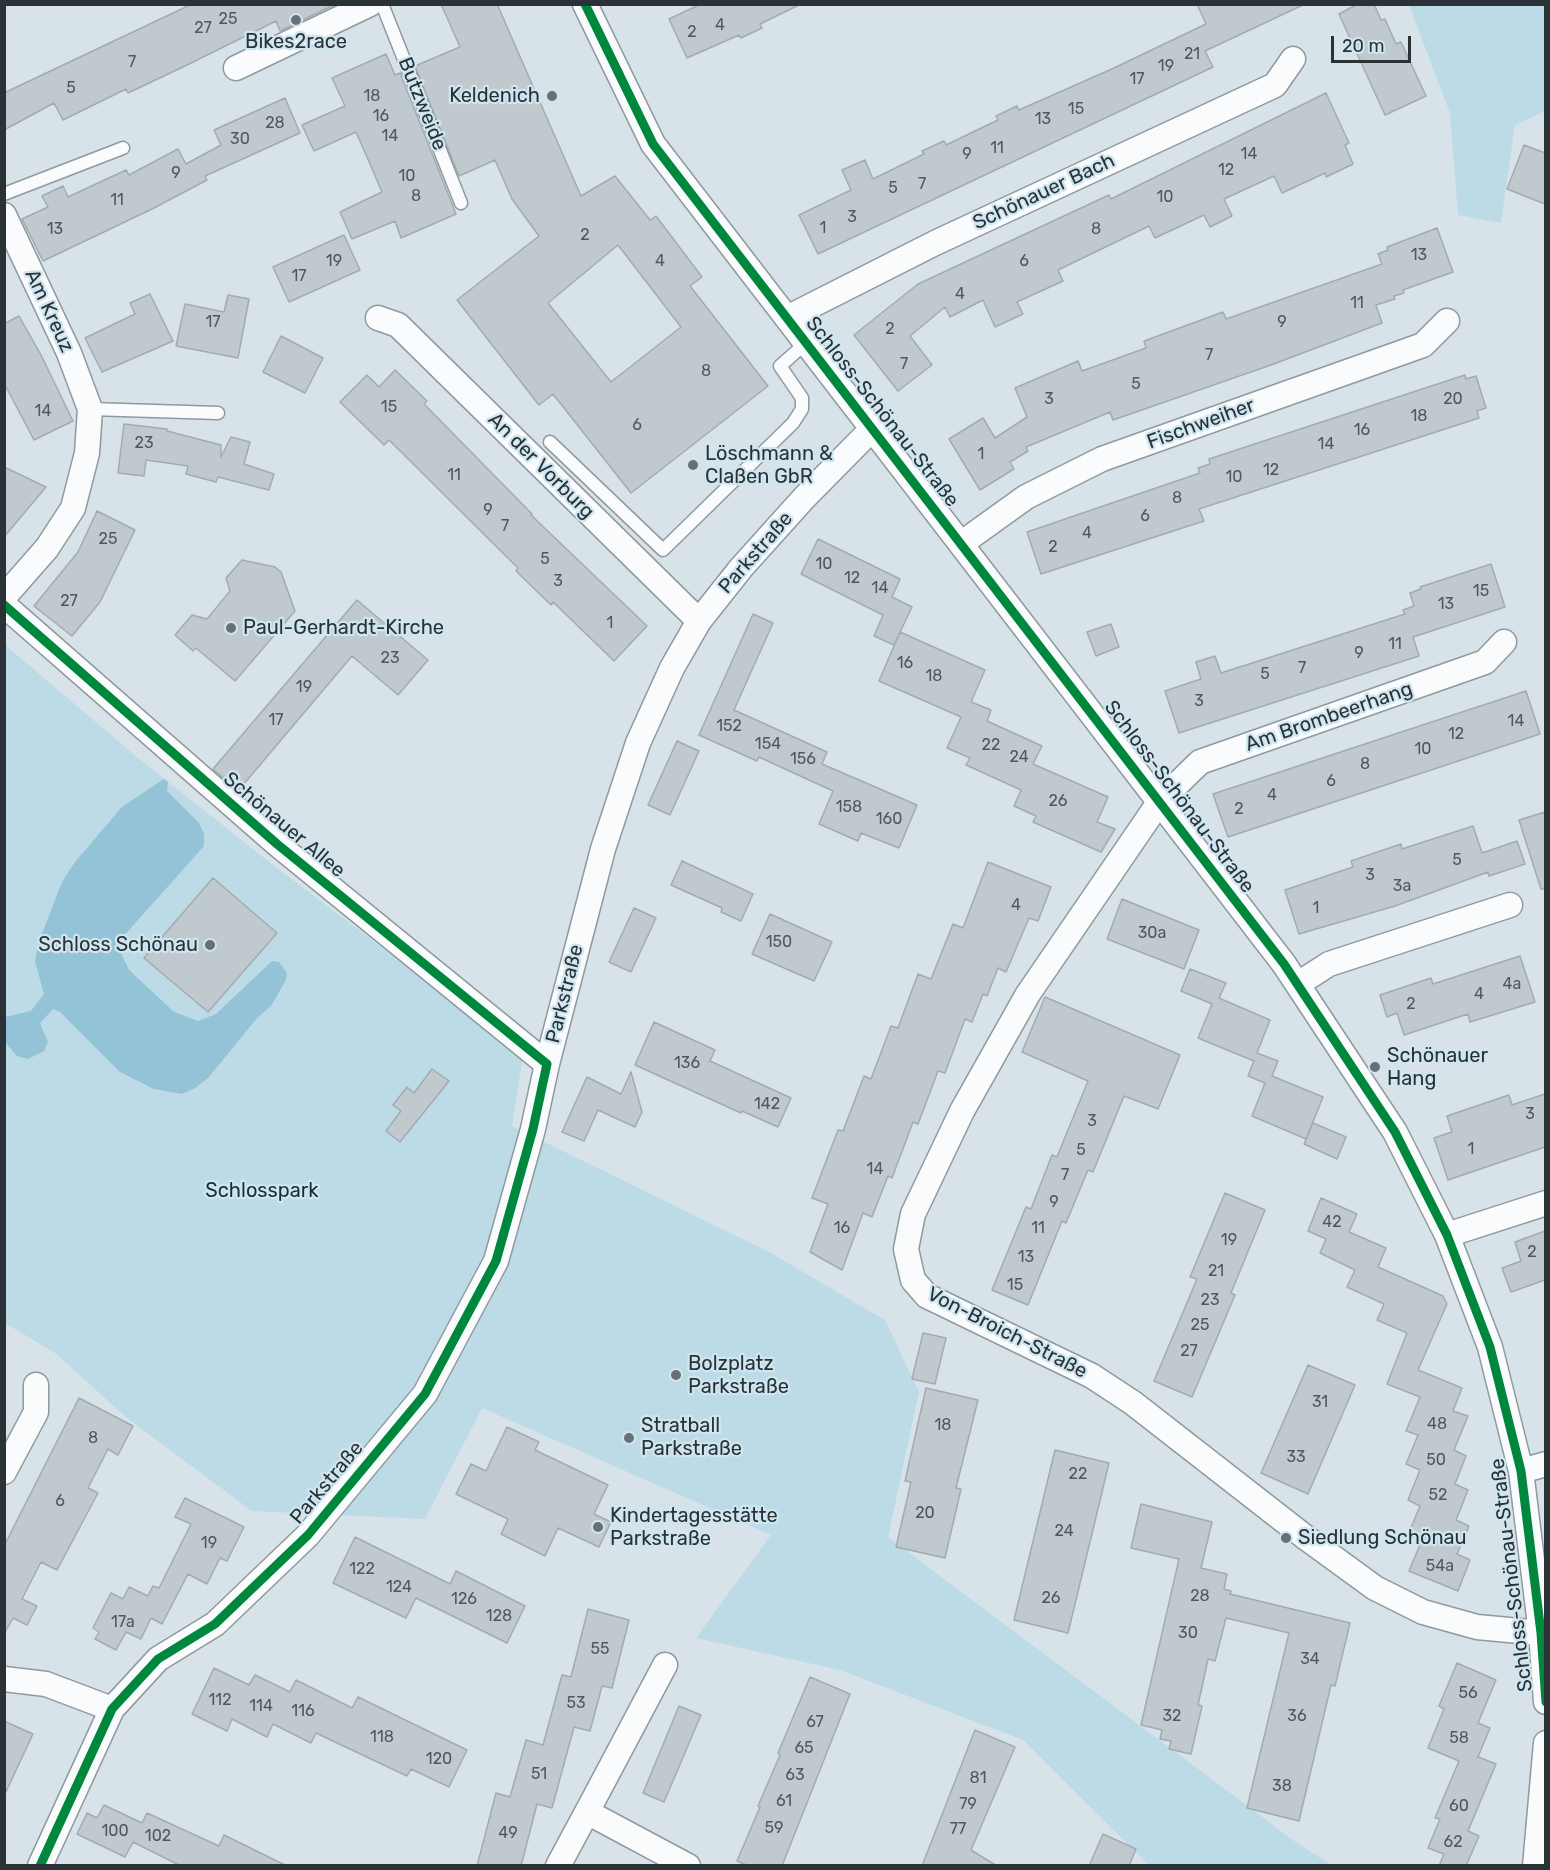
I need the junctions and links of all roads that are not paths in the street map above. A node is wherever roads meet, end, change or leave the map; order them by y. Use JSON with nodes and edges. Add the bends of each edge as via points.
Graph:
{"nodes":[{"id":1,"x":370,"y":4,"type":"edge"},
{"id":2,"x":382,"y":4,"type":"edge"},
{"id":3,"x":586,"y":5,"type":"edge"},
{"id":4,"x":1293,"y":59,"type":"dead end"},
{"id":5,"x":236,"y":68,"type":"dead end"},
{"id":6,"x":123,"y":148,"type":"dead end"},
{"id":7,"x":4,"y":194,"type":"edge"},
{"id":8,"x":461,"y":203,"type":"dead end"},
{"id":9,"x":4,"y":215,"type":"edge"},
{"id":10,"x":378,"y":318,"type":"dead end"},
{"id":11,"x":787,"y":318,"type":"junction"},
{"id":12,"x":1447,"y":321,"type":"dead end"},
{"id":13,"x":806,"y":343,"type":"junction"},
{"id":14,"x":90,"y":409,"type":"junction"},
{"id":15,"x":218,"y":413,"type":"dead end"},
{"id":16,"x":873,"y":428,"type":"junction"},
{"id":17,"x":550,"y":442,"type":"dead end"},
{"id":18,"x":962,"y":543,"type":"junction"},
{"id":19,"x":4,"y":597,"type":"edge"},
{"id":20,"x":4,"y":605,"type":"edge"},
{"id":21,"x":699,"y":621,"type":"junction"},
{"id":22,"x":1504,"y":642,"type":"dead end"},
{"id":23,"x":1160,"y":801,"type":"junction"},
{"id":24,"x":1510,"y":905,"type":"dead end"},
{"id":25,"x":1298,"y":984,"type":"junction"},
{"id":26,"x":547,"y":1064,"type":"junction"},
{"id":27,"x":1545,"y":1203,"type":"edge"},
{"id":28,"x":1447,"y":1235,"type":"junction"},
{"id":29,"x":36,"y":1385,"type":"dead end"},
{"id":30,"x":1545,"y":1464,"type":"edge"},
{"id":31,"x":1521,"y":1471,"type":"junction"},
{"id":32,"x":4,"y":1472,"type":"edge"},
{"id":33,"x":1541,"y":1633,"type":"junction"},
{"id":34,"x":665,"y":1665,"type":"dead end"},
{"id":35,"x":4,"y":1679,"type":"edge"},
{"id":36,"x":1545,"y":1702,"type":"edge"},
{"id":37,"x":112,"y":1710,"type":"junction"},
{"id":38,"x":1545,"y":1743,"type":"edge"},
{"id":39,"x":587,"y":1812,"type":"junction"},
{"id":40,"x":40,"y":1866,"type":"edge"},
{"id":41,"x":558,"y":1866,"type":"edge"},
{"id":42,"x":688,"y":1866,"type":"edge"},
{"id":43,"x":1535,"y":1866,"type":"edge"}],
"edges":[{"from":1,"to":5,"type":"street"},
{"from":2,"to":8,"type":"lane","name":"Butzweide"},
{"from":3,"to":11,"type":"street","name":"Schloss-Schönau-Straße","via":[[653,144]]},
{"from":4,"to":11,"type":"street","name":"Schönauer Bach","via":[[1275,84],[935,243]]},
{"from":6,"to":7,"type":"lane"},
{"from":9,"to":14,"type":"street","name":"Am Kreuz","via":[[69,352]]},
{"from":10,"to":21,"type":"street","name":"An der Vorburg","via":[[398,325]]},
{"from":11,"to":13,"type":"street","name":"Schloss-Schönau-Straße"},
{"from":12,"to":18,"type":"street","name":"Fischweiher","via":[[1423,345],[1102,459],[1026,497]]},
{"from":13,"to":16,"type":"street","name":"Schloss-Schönau-Straße"},
{"from":13,"to":17,"type":"lane","via":[[780,366],[802,398],[802,409],[793,423],[663,550]]},
{"from":14,"to":15,"type":"lane"},
{"from":14,"to":19,"type":"street","name":"Am Kreuz","via":[[87,453],[73,508],[47,548]]},
{"from":16,"to":18,"type":"street","name":"Schloss-Schönau-Straße"},
{"from":16,"to":21,"type":"street","name":"Parkstraße","via":[[780,524]]},
{"from":18,"to":23,"type":"street","name":"Schloss-Schönau-Straße"},
{"from":20,"to":26,"type":"street","name":"Schönauer Allee","via":[[277,844]]},
{"from":21,"to":26,"type":"street","name":"Parkstraße","via":[[678,655],[638,743],[616,804]]},
{"from":22,"to":23,"type":"street","name":"Am Brombeerhang","via":[[1485,662],[1200,762]]},
{"from":23,"to":25,"type":"street","name":"Schloss-Schönau-Straße"},
{"from":23,"to":33,"type":"street","name":"Von-Broich-Straße","via":[[1028,994],[962,1111],[913,1214],[906,1249],[913,1280],[927,1296],[1092,1376],[1133,1403],[1375,1588],[1423,1612],[1477,1626]]},
{"from":24,"to":25,"type":"street","via":[[1329,964]]},
{"from":25,"to":28,"type":"street","name":"Schloss-Schönau-Straße","via":[[1395,1132]]},
{"from":26,"to":37,"type":"street","name":"Parkstraße","via":[[496,1261],[425,1394],[308,1534],[214,1624],[158,1659]]},
{"from":27,"to":28,"type":"street"},
{"from":28,"to":31,"type":"street","name":"Schloss-Schönau-Straße","via":[[1490,1347]]},
{"from":29,"to":32,"type":"street","via":[[36,1412]]},
{"from":30,"to":31,"type":"street"},
{"from":31,"to":33,"type":"street","name":"Schloss-Schönau-Straße"},
{"from":33,"to":36,"type":"street","name":"Schloss-Schönau-Straße"},
{"from":34,"to":39,"type":"street"},
{"from":35,"to":37,"type":"street","via":[[46,1684]]},
{"from":37,"to":40,"type":"street","name":"Parkstraße"},
{"from":38,"to":43,"type":"street"},
{"from":39,"to":41,"type":"street"},
{"from":39,"to":42,"type":"street"}]}
